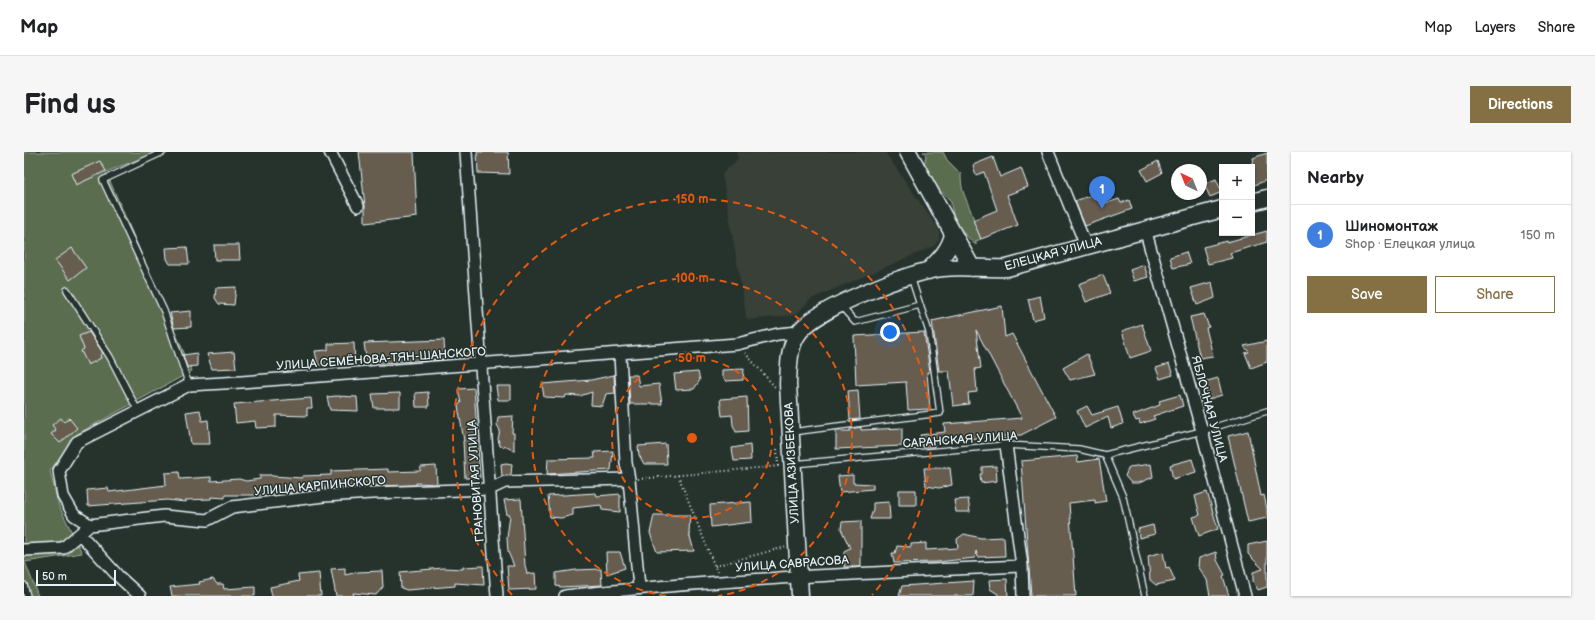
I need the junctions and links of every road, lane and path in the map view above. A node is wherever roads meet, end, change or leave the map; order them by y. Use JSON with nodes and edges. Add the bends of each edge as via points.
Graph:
{"nodes":[{"id":1,"x":163,"y":152,"type":"edge"},
{"id":2,"x":330,"y":152,"type":"edge"},
{"id":3,"x":466,"y":152,"type":"edge"},
{"id":4,"x":908,"y":152,"type":"edge"},
{"id":5,"x":1048,"y":152,"type":"edge"},
{"id":6,"x":1267,"y":198,"type":"edge"},
{"id":7,"x":1255,"y":201,"type":"edge"},
{"id":8,"x":358,"y":206,"type":"dead end"},
{"id":9,"x":1219,"y":210,"type":"edge"},
{"id":10,"x":1145,"y":229,"type":"junction"},
{"id":11,"x":953,"y":235,"type":"junction"},
{"id":12,"x":1086,"y":246,"type":"junction"},
{"id":13,"x":972,"y":268,"type":"junction"},
{"id":14,"x":928,"y":271,"type":"junction"},
{"id":15,"x":910,"y":276,"type":"junction"},
{"id":16,"x":67,"y":290,"type":"dead end"},
{"id":17,"x":840,"y":304,"type":"junction"},
{"id":18,"x":920,"y":305,"type":"junction"},
{"id":19,"x":799,"y":332,"type":"junction"},
{"id":20,"x":738,"y":344,"type":"junction"},
{"id":21,"x":620,"y":355,"type":"junction"},
{"id":22,"x":480,"y":364,"type":"junction"},
{"id":23,"x":189,"y":385,"type":"junction"},
{"id":24,"x":775,"y":393,"type":"dead end"},
{"id":25,"x":138,"y":411,"type":"junction"},
{"id":26,"x":1267,"y":411,"type":"edge"},
{"id":27,"x":1202,"y":431,"type":"junction"},
{"id":28,"x":791,"y":433,"type":"junction"},
{"id":29,"x":777,"y":444,"type":"dead end"},
{"id":30,"x":1006,"y":445,"type":"junction"},
{"id":31,"x":1105,"y":455,"type":"junction"},
{"id":32,"x":785,"y":465,"type":"junction"},
{"id":33,"x":678,"y":475,"type":"junction"},
{"id":34,"x":629,"y":479,"type":"junction"},
{"id":35,"x":490,"y":489,"type":"junction"},
{"id":36,"x":90,"y":525,"type":"junction"},
{"id":37,"x":80,"y":534,"type":"junction"},
{"id":38,"x":797,"y":544,"type":"junction"},
{"id":39,"x":24,"y":550,"type":"edge"},
{"id":40,"x":715,"y":566,"type":"junction"},
{"id":41,"x":1022,"y":566,"type":"junction"},
{"id":42,"x":798,"y":576,"type":"junction"},
{"id":43,"x":721,"y":582,"type":"junction"},
{"id":44,"x":24,"y":585,"type":"edge"},
{"id":45,"x":639,"y":588,"type":"junction"},
{"id":46,"x":27,"y":596,"type":"edge"},
{"id":47,"x":140,"y":596,"type":"edge"},
{"id":48,"x":497,"y":596,"type":"edge"},
{"id":49,"x":565,"y":596,"type":"edge"},
{"id":50,"x":800,"y":596,"type":"edge"},
{"id":51,"x":1024,"y":596,"type":"edge"},
{"id":52,"x":1145,"y":596,"type":"edge"},
{"id":53,"x":1244,"y":596,"type":"edge"}],
"edges":[{"from":1,"to":23,"type":"lane","via":[[103,180],[164,311]]},
{"from":2,"to":8,"type":"street"},
{"from":3,"to":22,"type":"street","name":"ГРАНОВИТАЯ УЛИЦА"},
{"from":4,"to":11,"type":"main road"},
{"from":5,"to":12,"type":"street"},
{"from":6,"to":7,"type":"main road"},
{"from":9,"to":10,"type":"main road","name":"ЕЛЕЦКАЯ УЛИЦА"},
{"from":10,"to":12,"type":"main road","name":"ЕЛЕЦКАЯ УЛИЦА"},
{"from":10,"to":27,"type":"street","name":"ЯБЛОЧНАЯ УЛИЦА"},
{"from":11,"to":13,"type":"main road"},
{"from":11,"to":14,"type":"main road","via":[[945,254]]},
{"from":12,"to":13,"type":"main road","name":"ЕЛЕЦКАЯ УЛИЦА","via":[[1007,268]]},
{"from":13,"to":14,"type":"main road","name":"ЕЛЕЦКАЯ УЛИЦА","via":[[957,267]]},
{"from":14,"to":15,"type":"main road","name":"ЕЛЕЦКАЯ УЛИЦА"},
{"from":15,"to":17,"type":"main road","name":"ЕЛЕЦКАЯ УЛИЦА"},
{"from":15,"to":18,"type":"lane"},
{"from":16,"to":25,"type":"lane","via":[[110,357]]},
{"from":17,"to":18,"type":"lane","via":[[855,322]]},
{"from":17,"to":19,"type":"main road","name":"ЕЛЕЦКАЯ УЛИЦА","via":[[810,321]]},
{"from":18,"to":28,"type":"lane","via":[[929,332],[940,413]]},
{"from":19,"to":20,"type":"street","name":"УЛИЦА СЕМЁНОВА-ТЯН-ШАНСКОГО","via":[[778,334]]},
{"from":19,"to":28,"type":"main road","name":"УЛИЦА АЗИЗБЕКОВА","via":[[789,360]]},
{"from":20,"to":21,"type":"street","name":"УЛИЦА СЕМЁНОВА-ТЯН-ШАНСКОГО"},
{"from":20,"to":24,"type":"path","via":[[774,386]]},
{"from":21,"to":22,"type":"street","name":"УЛИЦА СЕМЁНОВА-ТЯН-ШАНСКОГО"},
{"from":21,"to":34,"type":"street"},
{"from":22,"to":23,"type":"street","name":"УЛИЦА СЕМЁНОВА-ТЯН-ШАНСКОГО"},
{"from":22,"to":35,"type":"street","name":"ГРАНОВИТАЯ УЛИЦА"},
{"from":23,"to":25,"type":"street","name":"УЛИЦА СЕМЁНОВА-ТЯН-ШАНСКОГО"},
{"from":25,"to":36,"type":"street","name":"УЛИЦА СЕМЁНОВА-ТЯН-ШАНСКОГО","via":[[78,442],[59,472],[63,496],[74,515]]},
{"from":26,"to":27,"type":"lane","name":"САРАНСКАЯ УЛИЦА"},
{"from":27,"to":31,"type":"lane","name":"САРАНСКАЯ УЛИЦА"},
{"from":27,"to":53,"type":"street","name":"ЯБЛОЧНАЯ УЛИЦА"},
{"from":28,"to":32,"type":"main road","name":"УЛИЦА АЗИЗБЕКОВА"},
{"from":29,"to":32,"type":"path"},
{"from":30,"to":31,"type":"lane","name":"САРАНСКАЯ УЛИЦА","via":[[1079,449]]},
{"from":30,"to":32,"type":"lane","name":"САРАНСКАЯ УЛИЦА"},
{"from":30,"to":41,"type":"street"},
{"from":31,"to":52,"type":"lane","via":[[1123,497]]},
{"from":32,"to":33,"type":"path"},
{"from":32,"to":38,"type":"main road","name":"УЛИЦА АЗИЗБЕКОВА"},
{"from":33,"to":34,"type":"path"},
{"from":33,"to":40,"type":"path"},
{"from":34,"to":35,"type":"street","name":"УЛИЦА КАРПИНСКОГО","via":[[505,482]]},
{"from":34,"to":45,"type":"street"},
{"from":35,"to":36,"type":"street","name":"УЛИЦА КАРПИНСКОГО","via":[[324,496],[232,507],[207,520],[164,516]]},
{"from":35,"to":48,"type":"street","name":"ГРАНОВИТАЯ УЛИЦА"},
{"from":36,"to":37,"type":"street"},
{"from":37,"to":39,"type":"street","via":[[63,548]]},
{"from":37,"to":47,"type":"street"},
{"from":38,"to":40,"type":"path"},
{"from":38,"to":42,"type":"main road","name":"УЛИЦА АЗИЗБЕКОВА"},
{"from":40,"to":43,"type":"path"},
{"from":41,"to":42,"type":"street","name":"УЛИЦА САВРАСОВА"},
{"from":41,"to":51,"type":"street"},
{"from":42,"to":43,"type":"street","name":"УЛИЦА САВРАСОВА"},
{"from":42,"to":50,"type":"main road","name":"УЛИЦА АЗИЗБЕКОВА"},
{"from":43,"to":45,"type":"street","name":"УЛИЦА САВРАСОВА"},
{"from":44,"to":46,"type":"lane"},
{"from":45,"to":49,"type":"street","name":"УЛИЦА САВРАСОВА"}]}
